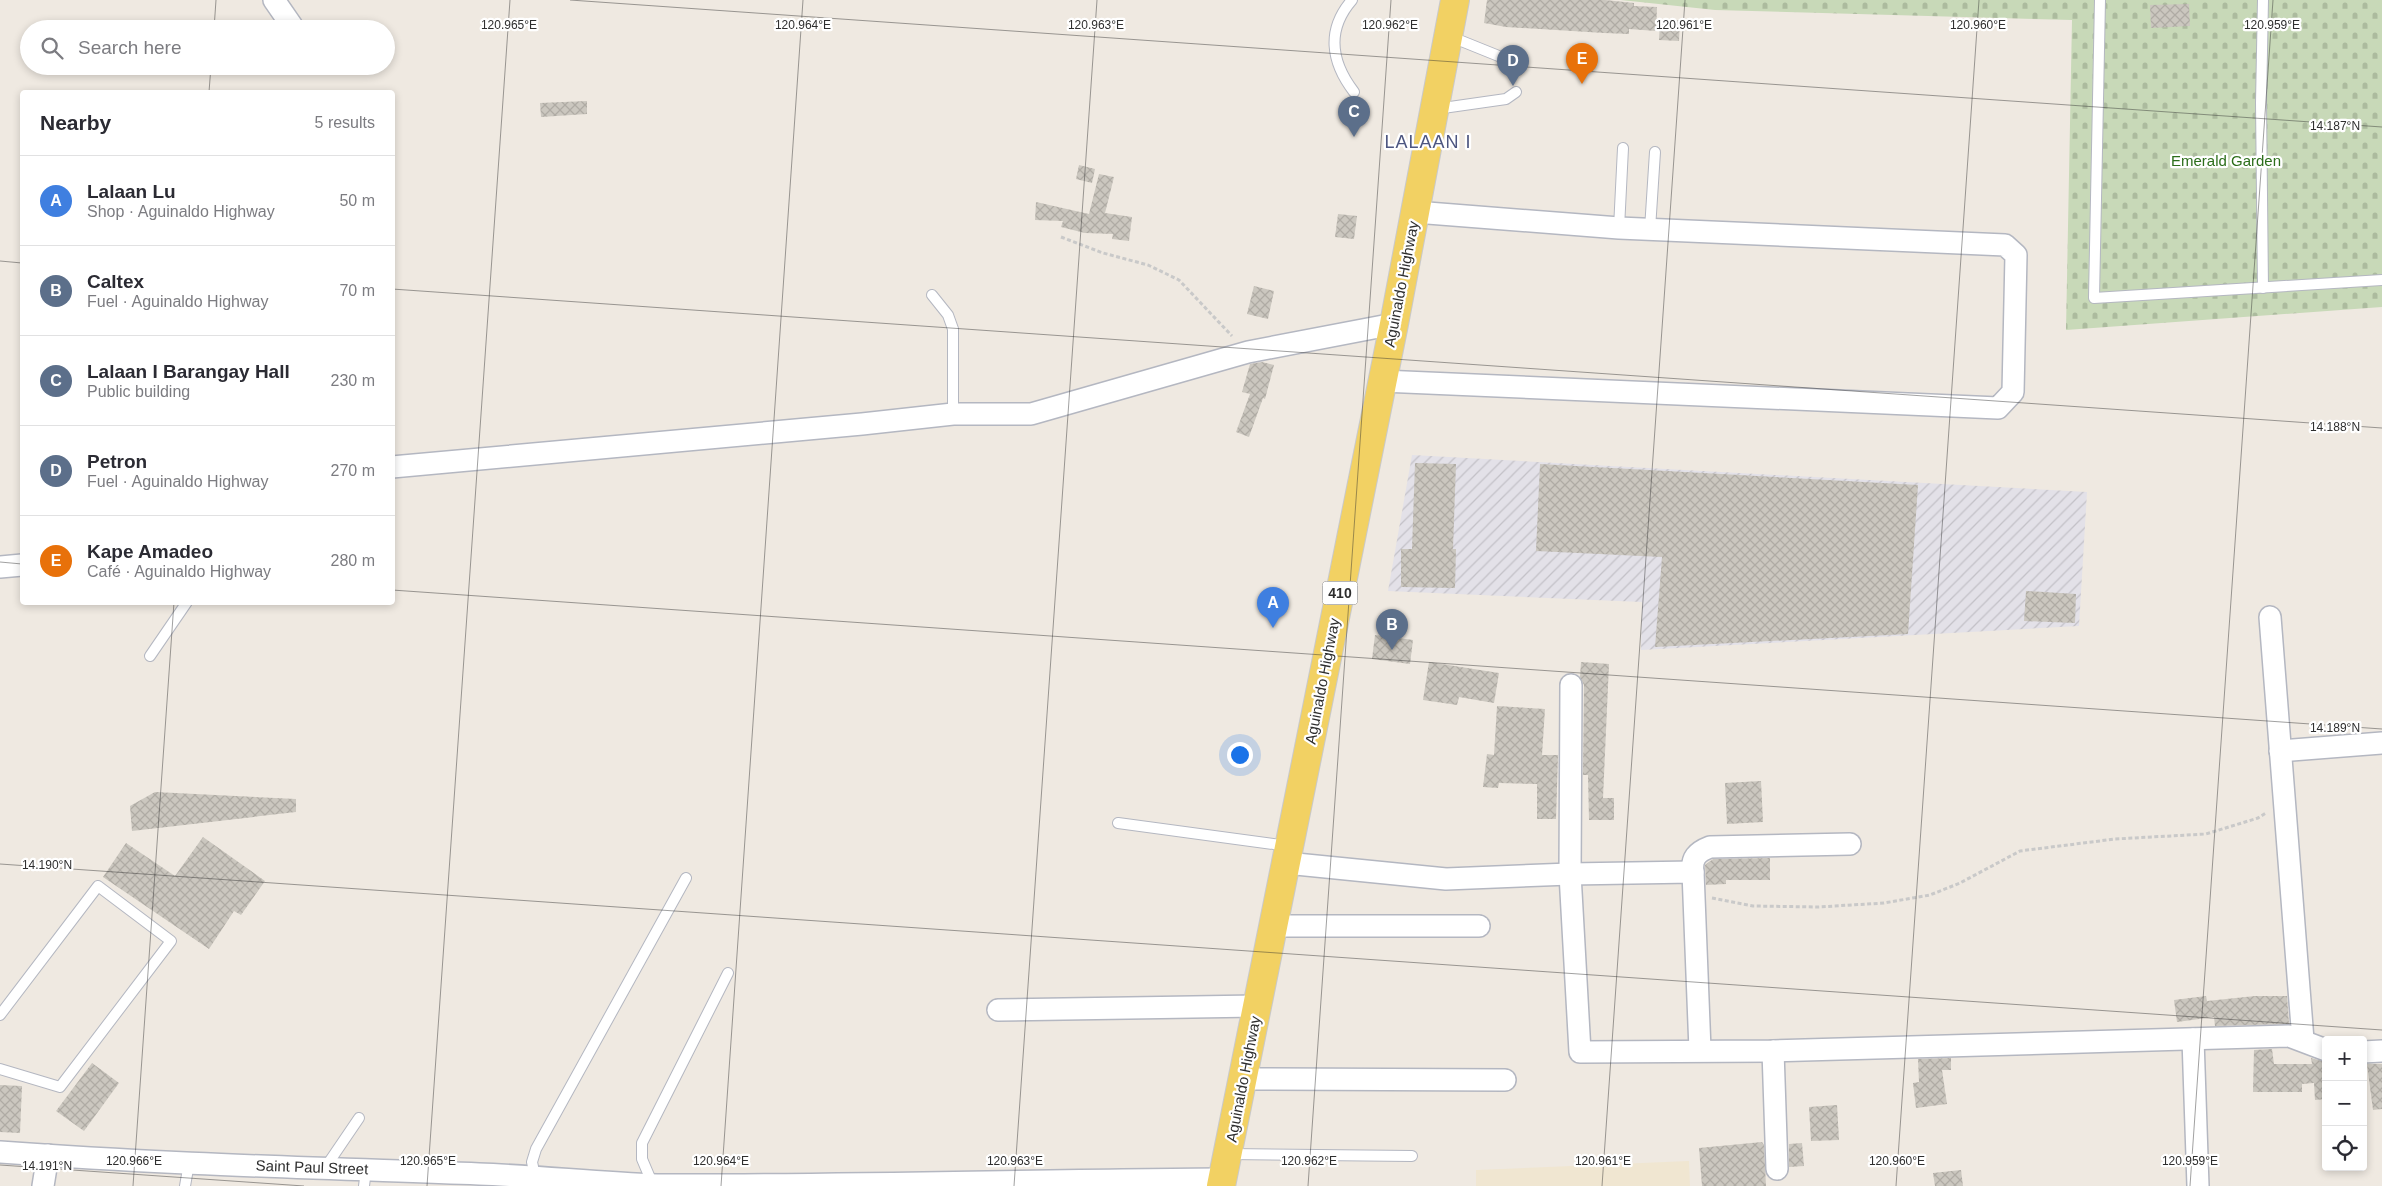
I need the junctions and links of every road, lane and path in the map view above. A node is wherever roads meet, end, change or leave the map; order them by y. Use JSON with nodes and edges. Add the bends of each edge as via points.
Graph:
{"nodes":[{"id":1,"x":274,"y":0,"type":"edge"},
{"id":2,"x":1352,"y":0,"type":"edge"},
{"id":3,"x":1456,"y":0,"type":"edge"},
{"id":4,"x":2100,"y":0,"type":"edge"},
{"id":5,"x":2263,"y":0,"type":"edge"},
{"id":6,"x":288,"y":20,"type":"edge"},
{"id":7,"x":1449,"y":36,"type":"junction"},
{"id":8,"x":1518,"y":70,"type":"dead end"},
{"id":9,"x":1354,"y":92,"type":"dead end"},
{"id":10,"x":1516,"y":92,"type":"dead end"},
{"id":11,"x":1435,"y":110,"type":"junction"},
{"id":12,"x":1624,"y":148,"type":"dead end"},
{"id":13,"x":1655,"y":152,"type":"dead end"},
{"id":14,"x":1415,"y":212,"type":"junction"},
{"id":15,"x":1619,"y":228,"type":"junction"},
{"id":16,"x":1650,"y":229,"type":"junction"},
{"id":17,"x":1061,"y":237,"type":"dead end"},
{"id":18,"x":2382,"y":280,"type":"edge"},
{"id":19,"x":2263,"y":288,"type":"junction"},
{"id":20,"x":932,"y":295,"type":"dead end"},
{"id":21,"x":1394,"y":324,"type":"junction"},
{"id":22,"x":1248,"y":352,"type":"junction"},
{"id":23,"x":1382,"y":381,"type":"junction"},
{"id":24,"x":953,"y":414,"type":"junction"},
{"id":25,"x":395,"y":467,"type":"edge"},
{"id":26,"x":20,"y":565,"type":"edge"},
{"id":27,"x":0,"y":567,"type":"edge"},
{"id":28,"x":185,"y":605,"type":"edge"},
{"id":29,"x":2270,"y":617,"type":"dead end"},
{"id":30,"x":150,"y":656,"type":"dead end"},
{"id":31,"x":1571,"y":685,"type":"dead end"},
{"id":32,"x":2382,"y":743,"type":"edge"},
{"id":33,"x":2280,"y":751,"type":"junction"},
{"id":34,"x":2284,"y":800,"type":"junction"},
{"id":35,"x":1118,"y":823,"type":"dead end"},
{"id":36,"x":1850,"y":844,"type":"dead end"},
{"id":37,"x":1287,"y":854,"type":"junction"},
{"id":38,"x":1693,"y":872,"type":"junction"},
{"id":39,"x":1570,"y":874,"type":"junction"},
{"id":40,"x":686,"y":878,"type":"dead end"},
{"id":41,"x":1694,"y":895,"type":"junction"},
{"id":42,"x":1274,"y":926,"type":"junction"},
{"id":43,"x":1479,"y":926,"type":"dead end"},
{"id":44,"x":728,"y":973,"type":"dead end"},
{"id":45,"x":1257,"y":1006,"type":"junction"},
{"id":46,"x":998,"y":1010,"type":"dead end"},
{"id":47,"x":0,"y":1015,"type":"edge"},
{"id":48,"x":2192,"y":1039,"type":"junction"},
{"id":49,"x":2303,"y":1040,"type":"junction"},
{"id":50,"x":2322,"y":1048,"type":"edge"},
{"id":51,"x":1700,"y":1050,"type":"junction"},
{"id":52,"x":1773,"y":1051,"type":"junction"},
{"id":53,"x":2382,"y":1051,"type":"edge"},
{"id":54,"x":2367,"y":1052,"type":"edge"},
{"id":55,"x":0,"y":1069,"type":"edge"},
{"id":56,"x":1242,"y":1079,"type":"junction"},
{"id":57,"x":1505,"y":1080,"type":"dead end"},
{"id":58,"x":359,"y":1118,"type":"dead end"},
{"id":59,"x":0,"y":1152,"type":"edge"},
{"id":60,"x":48,"y":1155,"type":"junction"},
{"id":61,"x":1412,"y":1156,"type":"dead end"},
{"id":62,"x":189,"y":1163,"type":"junction"},
{"id":63,"x":325,"y":1168,"type":"junction"},
{"id":64,"x":1777,"y":1170,"type":"dead end"},
{"id":65,"x":1224,"y":1173,"type":"edge"},
{"id":66,"x":535,"y":1176,"type":"junction"},
{"id":67,"x":365,"y":1178,"type":"edge"},
{"id":68,"x":653,"y":1184,"type":"junction"},
{"id":69,"x":910,"y":1185,"type":"edge"},
{"id":70,"x":43,"y":1186,"type":"edge"},
{"id":71,"x":185,"y":1186,"type":"edge"},
{"id":72,"x":2198,"y":1186,"type":"edge"}],
"edges":[{"from":1,"to":6,"type":"street"},
{"from":2,"to":9,"type":"lane","via":[[1342,11],[1336,26],[1334,46],[1345,80]]},
{"from":3,"to":7,"type":"main road","name":"Aguinaldo Highway","number":"410"},
{"from":4,"to":19,"type":"lane","via":[[2094,298]]},
{"from":5,"to":19,"type":"lane"},
{"from":7,"to":8,"type":"lane","via":[[1510,61]]},
{"from":7,"to":11,"type":"main road","name":"Aguinaldo Highway","number":"410"},
{"from":10,"to":11,"type":"lane","via":[[1506,99]]},
{"from":11,"to":14,"type":"main road","name":"Aguinaldo Highway","number":"410"},
{"from":12,"to":15,"type":"lane"},
{"from":13,"to":16,"type":"lane"},
{"from":14,"to":15,"type":"street"},
{"from":14,"to":21,"type":"main road","name":"Aguinaldo Highway","number":"410"},
{"from":15,"to":16,"type":"street"},
{"from":16,"to":23,"type":"street","via":[[2005,245],[2016,255],[2013,392],[1998,408]]},
{"from":17,"to":22,"type":"path","via":[[1103,254],[1148,265],[1179,280]]},
{"from":18,"to":19,"type":"lane"},
{"from":20,"to":24,"type":"lane","via":[[948,315],[953,329]]},
{"from":21,"to":22,"type":"street"},
{"from":21,"to":23,"type":"main road","name":"Aguinaldo Highway","number":"410"},
{"from":22,"to":24,"type":"street","via":[[1031,414]]},
{"from":23,"to":37,"type":"main road","name":"Aguinaldo Highway","number":"410"},
{"from":24,"to":25,"type":"street"},
{"from":26,"to":27,"type":"street"},
{"from":28,"to":30,"type":"lane"},
{"from":29,"to":33,"type":"street"},
{"from":31,"to":39,"type":"street"},
{"from":32,"to":33,"type":"street"},
{"from":33,"to":34,"type":"street"},
{"from":34,"to":41,"type":"path","via":[[2258,818],[2206,834],[2115,839],[2020,851],[1930,895],[1884,904],[1753,906]]},
{"from":34,"to":49,"type":"street"},
{"from":35,"to":37,"type":"lane"},
{"from":36,"to":38,"type":"street","via":[[1710,847],[1697,854],[1692,864]]},
{"from":37,"to":39,"type":"street","via":[[1446,880]]},
{"from":37,"to":42,"type":"main road","name":"Aguinaldo Highway","number":"410"},
{"from":38,"to":39,"type":"street"},
{"from":38,"to":41,"type":"street"},
{"from":39,"to":51,"type":"street","via":[[1580,1052]]},
{"from":40,"to":66,"type":"lane","via":[[536,1150],[532,1162]]},
{"from":41,"to":51,"type":"street"},
{"from":42,"to":43,"type":"street"},
{"from":42,"to":45,"type":"main road","name":"Aguinaldo Highway","number":"410"},
{"from":44,"to":68,"type":"lane","via":[[642,1143],[642,1159]]},
{"from":45,"to":46,"type":"street"},
{"from":45,"to":56,"type":"main road","name":"Aguinaldo Highway","number":"410"},
{"from":47,"to":55,"type":"lane","via":[[98,886],[171,941],[60,1087]]},
{"from":48,"to":49,"type":"street","via":[[2288,1036]]},
{"from":48,"to":52,"type":"street"},
{"from":48,"to":72,"type":"street"},
{"from":49,"to":50,"type":"street"},
{"from":51,"to":52,"type":"street"},
{"from":52,"to":64,"type":"street"},
{"from":53,"to":54,"type":"street"},
{"from":56,"to":57,"type":"street"},
{"from":56,"to":65,"type":"main road","name":"Aguinaldo Highway","number":"410"},
{"from":58,"to":63,"type":"lane"},
{"from":59,"to":60,"type":"street","name":"Saint Paul Street"},
{"from":60,"to":62,"type":"street","name":"Saint Paul Street"},
{"from":60,"to":70,"type":"street"},
{"from":61,"to":65,"type":"lane"},
{"from":62,"to":63,"type":"street","name":"Saint Paul Street"},
{"from":62,"to":71,"type":"lane"},
{"from":63,"to":67,"type":"street","name":"Saint Paul Street"},
{"from":65,"to":69,"type":"street","name":"Saint Paul Street"},
{"from":66,"to":67,"type":"street","name":"Saint Paul Street"},
{"from":66,"to":68,"type":"street","name":"Saint Paul Street"},
{"from":68,"to":69,"type":"street","name":"Saint Paul Street"}]}
